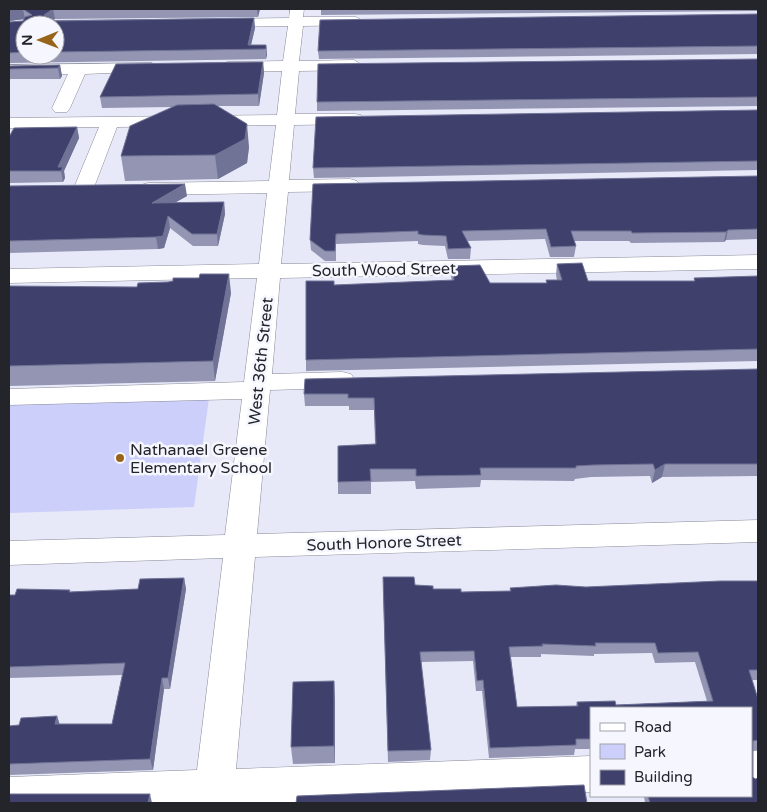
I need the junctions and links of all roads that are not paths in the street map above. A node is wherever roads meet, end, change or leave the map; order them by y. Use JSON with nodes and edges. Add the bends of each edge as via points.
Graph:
{"nodes":[{"id":1,"x":296,"y":16,"type":"edge"},
{"id":2,"x":376,"y":21,"type":"edge"},
{"id":3,"x":204,"y":23,"type":"edge"},
{"id":4,"x":373,"y":65,"type":"edge"},
{"id":5,"x":291,"y":66,"type":"junction"},
{"id":6,"x":208,"y":67,"type":"edge"},
{"id":7,"x":168,"y":68,"type":"edge"},
{"id":8,"x":79,"y":69,"type":"junction"},
{"id":9,"x":9,"y":70,"type":"edge"},
{"id":10,"x":61,"y":108,"type":"dead end"},
{"id":11,"x":371,"y":118,"type":"edge"},
{"id":12,"x":285,"y":120,"type":"junction"},
{"id":13,"x":110,"y":122,"type":"junction"},
{"id":14,"x":9,"y":124,"type":"edge"},
{"id":15,"x":366,"y":185,"type":"edge"},
{"id":16,"x":278,"y":186,"type":"junction"},
{"id":17,"x":131,"y":189,"type":"edge"},
{"id":18,"x":83,"y":190,"type":"edge"},
{"id":19,"x":758,"y":262,"type":"edge"},
{"id":20,"x":269,"y":272,"type":"junction"},
{"id":21,"x":9,"y":276,"type":"edge"},
{"id":22,"x":365,"y":380,"type":"edge"},
{"id":23,"x":257,"y":386,"type":"junction"},
{"id":24,"x":9,"y":397,"type":"edge"},
{"id":25,"x":758,"y":532,"type":"edge"},
{"id":26,"x":240,"y":547,"type":"junction"},
{"id":27,"x":9,"y":553,"type":"edge"},
{"id":28,"x":590,"y":774,"type":"edge"},
{"id":29,"x":9,"y":795,"type":"edge"},
{"id":30,"x":214,"y":795,"type":"edge"}],
"edges":[{"from":1,"to":2,"type":"street"},
{"from":1,"to":3,"type":"street"},
{"from":1,"to":5,"type":"street","name":"West 36th Street"},
{"from":4,"to":5,"type":"street"},
{"from":5,"to":6,"type":"street"},
{"from":5,"to":12,"type":"street","name":"West 36th Street"},
{"from":7,"to":8,"type":"street"},
{"from":8,"to":9,"type":"street"},
{"from":8,"to":10,"type":"street"},
{"from":11,"to":12,"type":"street"},
{"from":12,"to":13,"type":"street"},
{"from":12,"to":16,"type":"street","name":"West 36th Street"},
{"from":13,"to":14,"type":"street"},
{"from":13,"to":18,"type":"street"},
{"from":15,"to":16,"type":"street"},
{"from":16,"to":17,"type":"street"},
{"from":16,"to":20,"type":"street","name":"West 36th Street"},
{"from":19,"to":20,"type":"street","name":"South Wood Street"},
{"from":20,"to":21,"type":"street","name":"South Wood Street"},
{"from":20,"to":23,"type":"street","name":"West 36th Street"},
{"from":22,"to":23,"type":"street"},
{"from":23,"to":24,"type":"street"},
{"from":23,"to":26,"type":"street","name":"West 36th Street"},
{"from":25,"to":26,"type":"street","name":"South Honore Street"},
{"from":26,"to":27,"type":"street","name":"South Honore Street"},
{"from":26,"to":30,"type":"street","name":"West 36th Street"},
{"from":28,"to":30,"type":"street"},
{"from":29,"to":30,"type":"street"}]}
